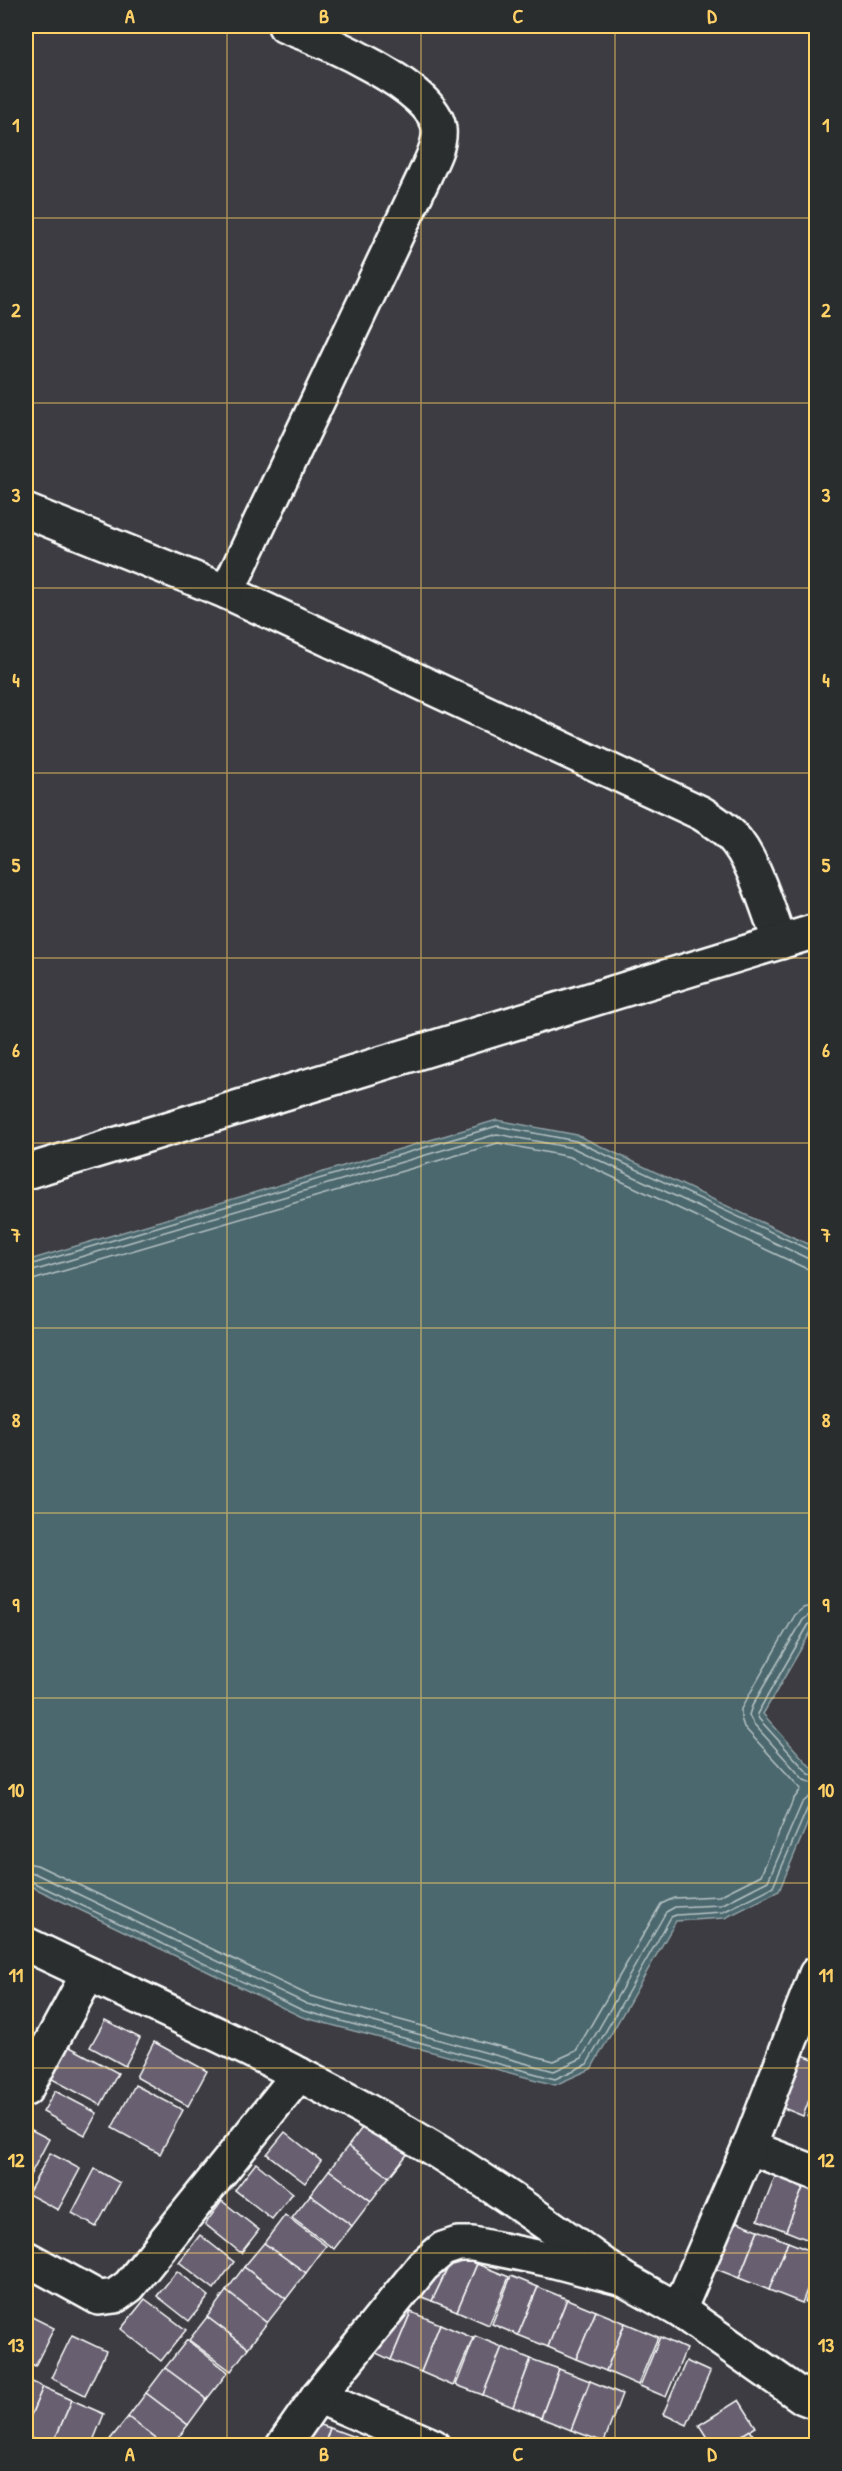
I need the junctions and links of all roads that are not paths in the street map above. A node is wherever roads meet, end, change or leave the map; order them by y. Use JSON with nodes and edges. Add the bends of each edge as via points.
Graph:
{"nodes":[{"id":1,"x":285,"y":26,"type":"edge"},
{"id":2,"x":26,"y":512,"type":"edge"},
{"id":3,"x":227,"y":592,"type":"junction"},
{"id":4,"x":816,"y":931,"type":"edge"},
{"id":5,"x":780,"y":942,"type":"junction"},
{"id":6,"x":26,"y":1172,"type":"edge"},
{"id":7,"x":26,"y":1944,"type":"edge"},
{"id":8,"x":88,"y":1974,"type":"junction"},
{"id":9,"x":816,"y":1974,"type":"edge"},
{"id":10,"x":299,"y":2074,"type":"junction"},
{"id":11,"x":26,"y":2089,"type":"edge"},
{"id":12,"x":748,"y":2147,"type":"junction"},
{"id":13,"x":816,"y":2173,"type":"edge"},
{"id":14,"x":26,"y":2258,"type":"edge"},
{"id":15,"x":623,"y":2279,"type":"junction"},
{"id":16,"x":679,"y":2310,"type":"junction"},
{"id":17,"x":318,"y":2396,"type":"junction"},
{"id":18,"x":812,"y":2406,"type":"edge"},
{"id":19,"x":283,"y":2445,"type":"edge"},
{"id":20,"x":433,"y":2445,"type":"edge"}],
"edges":[{"from":1,"to":3,"type":"street","via":[[326,41],[408,87],[428,105],[439,129],[435,153]]},
{"from":2,"to":3,"type":"street"},
{"from":3,"to":5,"type":"street","via":[[720,825],[746,854]]},
{"from":4,"to":5,"type":"street"},
{"from":5,"to":6,"type":"street"},
{"from":7,"to":8,"type":"street"},
{"from":8,"to":10,"type":"street"},
{"from":8,"to":11,"type":"street"},
{"from":9,"to":12,"type":"street"},
{"from":10,"to":14,"type":"street","via":[[129,2286],[115,2296],[99,2298]]},
{"from":10,"to":15,"type":"street","via":[[463,2168],[538,2216]]},
{"from":12,"to":13,"type":"street"},
{"from":12,"to":16,"type":"street"},
{"from":15,"to":16,"type":"street"},
{"from":15,"to":17,"type":"street","via":[[473,2244],[443,2248],[423,2266]]},
{"from":16,"to":18,"type":"street"},
{"from":17,"to":19,"type":"street"},
{"from":17,"to":20,"type":"street"}]}
